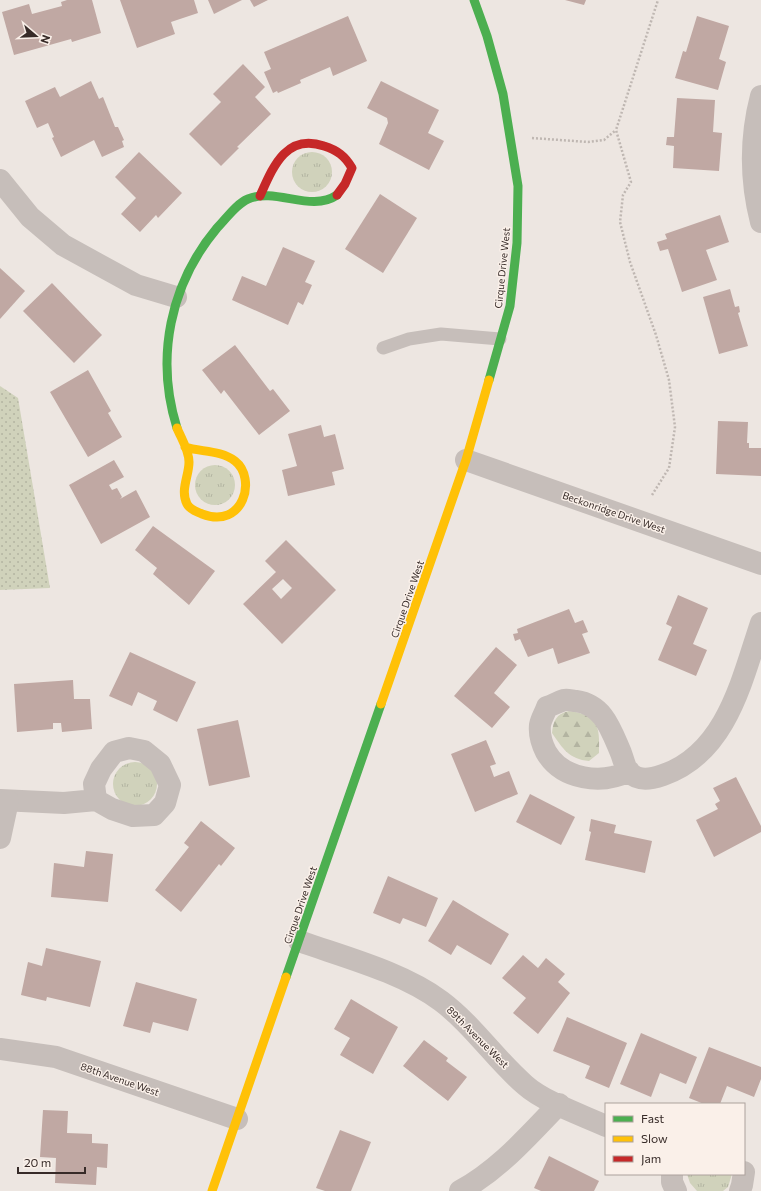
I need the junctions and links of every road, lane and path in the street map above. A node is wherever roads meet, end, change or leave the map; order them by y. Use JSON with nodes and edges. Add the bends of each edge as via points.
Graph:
{"nodes":[{"id":1,"x":474,"y":0,"type":"edge"},
{"id":2,"x":658,"y":0,"type":"edge"},
{"id":3,"x":761,"y":96,"type":"edge"},
{"id":4,"x":616,"y":130,"type":"junction"},
{"id":5,"x":510,"y":136,"type":"junction"},
{"id":6,"x":0,"y":180,"type":"edge"},
{"id":7,"x":260,"y":196,"type":"junction"},
{"id":8,"x":761,"y":222,"type":"edge"},
{"id":9,"x":176,"y":297,"type":"junction"},
{"id":10,"x":500,"y":339,"type":"junction"},
{"id":11,"x":383,"y":348,"type":"dead end"},
{"id":12,"x":185,"y":447,"type":"junction"},
{"id":13,"x":466,"y":460,"type":"junction"},
{"id":14,"x":652,"y":495,"type":"dead end"},
{"id":15,"x":761,"y":564,"type":"edge"},
{"id":16,"x":761,"y":622,"type":"edge"},
{"id":17,"x":629,"y":771,"type":"dead end"},
{"id":18,"x":96,"y":800,"type":"dead end"},
{"id":19,"x":4,"y":801,"type":"edge"},
{"id":20,"x":0,"y":838,"type":"edge"},
{"id":21,"x":299,"y":941,"type":"junction"},
{"id":22,"x":0,"y":1049,"type":"edge"},
{"id":23,"x":559,"y":1104,"type":"junction"},
{"id":24,"x":237,"y":1119,"type":"junction"},
{"id":25,"x":605,"y":1126,"type":"edge"},
{"id":26,"x":672,"y":1175,"type":"edge"},
{"id":27,"x":744,"y":1175,"type":"edge"},
{"id":28,"x":212,"y":1191,"type":"edge"},
{"id":29,"x":460,"y":1191,"type":"edge"},
{"id":30,"x":676,"y":1191,"type":"edge"},
{"id":31,"x":740,"y":1191,"type":"edge"}],
"edges":[{"from":1,"to":5,"type":"street","name":"Cirque Drive West","via":[[503,94]]},
{"from":2,"to":4,"type":"path"},
{"from":3,"to":8,"type":"street","via":[[754,122],[752,161]]},
{"from":4,"to":5,"type":"path","via":[[604,140],[588,142]]},
{"from":4,"to":14,"type":"path","via":[[631,182],[623,195],[620,222],[630,262],[669,380],[675,427],[669,468]]},
{"from":5,"to":10,"type":"street","name":"Cirque Drive West","via":[[518,186],[518,243],[510,306]]},
{"from":6,"to":9,"type":"street","via":[[30,218],[63,245],[136,285]]},
{"from":7,"to":7,"type":"street","via":[[284,196],[313,201],[334,197],[346,183],[352,168],[346,156],[335,149],[315,143],[297,144],[283,156]]},
{"from":7,"to":9,"type":"street","via":[[247,200],[209,236],[190,265]]},
{"from":9,"to":12,"type":"street","via":[[168,329],[166,362],[169,396]]},
{"from":10,"to":11,"type":"lane","via":[[441,334],[409,339]]},
{"from":10,"to":13,"type":"street","name":"Cirque Drive West"},
{"from":12,"to":12,"type":"street","via":[[225,455],[237,462],[246,488],[243,503],[233,514],[217,518],[207,517],[190,508],[184,495],[189,462]]},
{"from":13,"to":15,"type":"street","name":"Beckonridge Drive West"},
{"from":13,"to":21,"type":"street","name":"Cirque Drive West"},
{"from":16,"to":17,"type":"street","via":[[732,707],[717,734],[687,762],[669,773],[649,780],[638,778]]},
{"from":18,"to":19,"type":"street","via":[[64,803]]},
{"from":19,"to":20,"type":"street"},
{"from":21,"to":23,"type":"street","name":"89th Avenue West","via":[[371,966],[421,988],[460,1017],[525,1086]]},
{"from":21,"to":24,"type":"street","name":"Cirque Drive West"},
{"from":22,"to":24,"type":"street","name":"88th Avenue West","via":[[56,1056]]},
{"from":23,"to":25,"type":"street","name":"89th Avenue West"},
{"from":23,"to":29,"type":"street","via":[[504,1161]]},
{"from":24,"to":28,"type":"street","name":"Cirque Drive West"},
{"from":26,"to":30,"type":"street"},
{"from":27,"to":31,"type":"street"}]}
